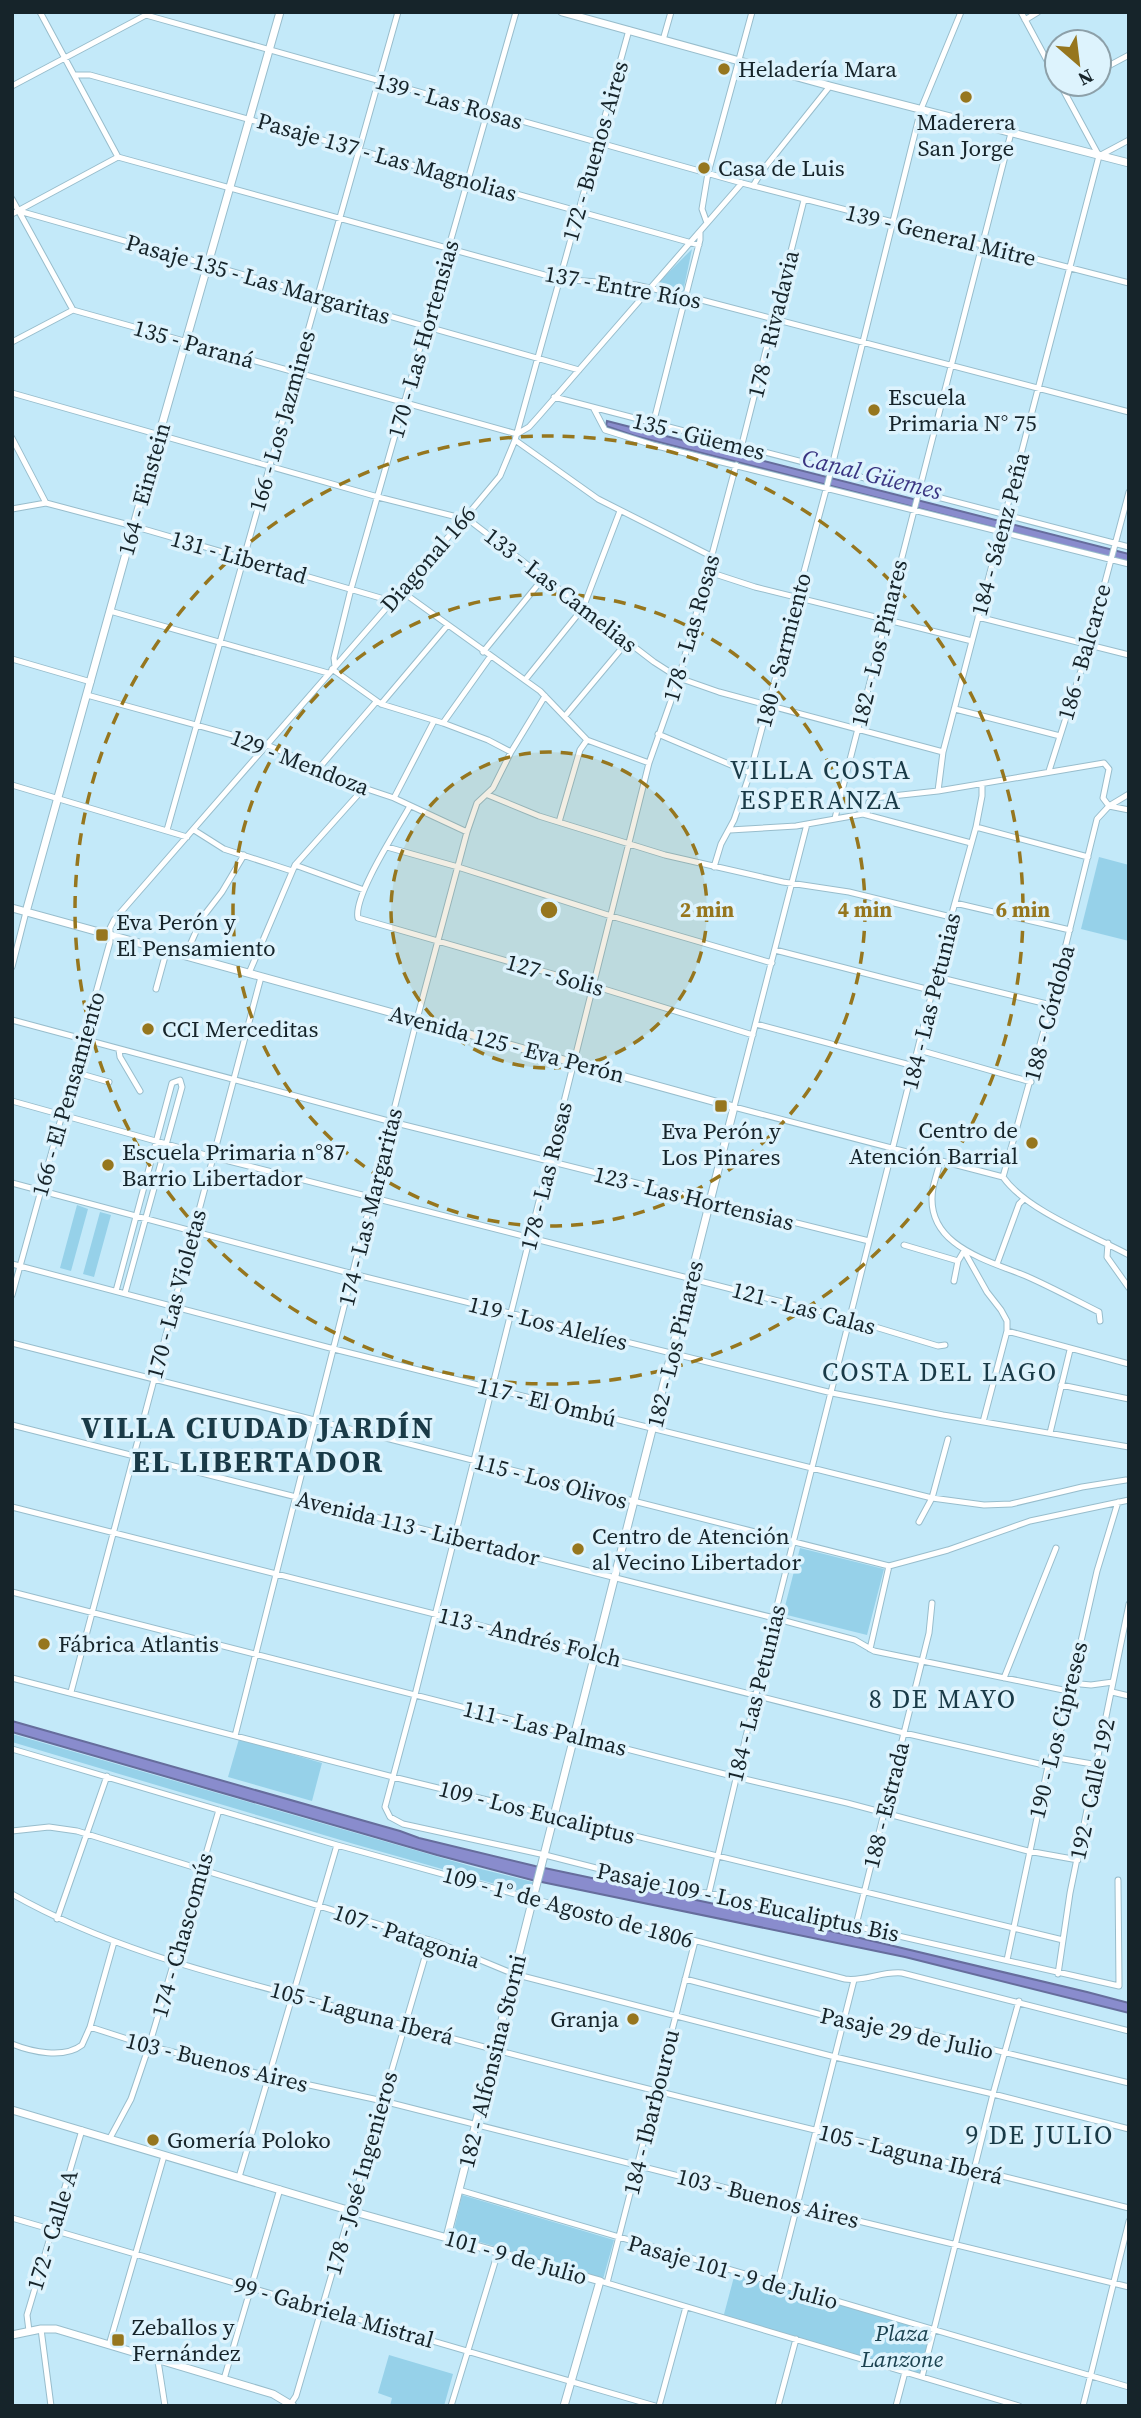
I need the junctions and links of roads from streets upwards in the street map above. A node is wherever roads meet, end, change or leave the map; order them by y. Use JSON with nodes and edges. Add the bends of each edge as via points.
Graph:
{"nodes":[{"id":1,"x":40,"y":12,"type":"edge"},
{"id":2,"x":280,"y":12,"type":"edge"},
{"id":3,"x":398,"y":12,"type":"edge"},
{"id":4,"x":516,"y":12,"type":"edge"},
{"id":5,"x":562,"y":12,"type":"edge"},
{"id":6,"x":671,"y":12,"type":"edge"},
{"id":7,"x":751,"y":12,"type":"edge"},
{"id":8,"x":961,"y":12,"type":"edge"},
{"id":9,"x":1021,"y":12,"type":"edge"},
{"id":10,"x":1038,"y":12,"type":"edge"},
{"id":11,"x":146,"y":14,"type":"edge"},
{"id":12,"x":1025,"y":20,"type":"junction"},
{"id":13,"x":629,"y":30,"type":"junction"},
{"id":14,"x":663,"y":40,"type":"junction"},
{"id":15,"x":269,"y":50,"type":"junction"},
{"id":16,"x":1043,"y":53,"type":"edge"},
{"id":17,"x":1129,"y":55,"type":"edge"},
{"id":18,"x":65,"y":58,"type":"junction"},
{"id":19,"x":737,"y":60,"type":"junction"},
{"id":20,"x":1113,"y":64,"type":"edge"},
{"id":21,"x":74,"y":75,"type":"junction"},
{"id":22,"x":378,"y":81,"type":"junction"},
{"id":23,"x":12,"y":86,"type":"edge"},
{"id":24,"x":830,"y":86,"type":"junction"},
{"id":25,"x":1067,"y":98,"type":"edge"},
{"id":26,"x":921,"y":110,"type":"junction"},
{"id":27,"x":488,"y":113,"type":"junction"},
{"id":28,"x":250,"y":119,"type":"junction"},
{"id":29,"x":1011,"y":133,"type":"junction"},
{"id":30,"x":1129,"y":141,"type":"edge"},
{"id":31,"x":597,"y":142,"type":"junction"},
{"id":32,"x":360,"y":149,"type":"junction"},
{"id":33,"x":1098,"y":156,"type":"junction"},
{"id":34,"x":118,"y":157,"type":"junction"},
{"id":35,"x":1129,"y":163,"type":"edge"},
{"id":36,"x":708,"y":173,"type":"junction"},
{"id":37,"x":469,"y":180,"type":"junction"},
{"id":38,"x":742,"y":183,"type":"junction"},
{"id":39,"x":753,"y":186,"type":"junction"},
{"id":40,"x":230,"y":188,"type":"junction"},
{"id":41,"x":12,"y":199,"type":"edge"},
{"id":42,"x":804,"y":200,"type":"junction"},
{"id":43,"x":577,"y":211,"type":"junction"},
{"id":44,"x":15,"y":212,"type":"edge"},
{"id":45,"x":339,"y":218,"type":"junction"},
{"id":46,"x":707,"y":223,"type":"junction"},
{"id":47,"x":892,"y":223,"type":"junction"},
{"id":48,"x":700,"y":232,"type":"junction"},
{"id":49,"x":691,"y":242,"type":"junction"},
{"id":50,"x":699,"y":245,"type":"junction"},
{"id":51,"x":982,"y":245,"type":"junction"},
{"id":52,"x":449,"y":248,"type":"junction"},
{"id":53,"x":209,"y":265,"type":"junction"},
{"id":54,"x":1070,"y":268,"type":"junction"},
{"id":55,"x":559,"y":279,"type":"junction"},
{"id":56,"x":1129,"y":283,"type":"edge"},
{"id":57,"x":650,"y":288,"type":"junction"},
{"id":58,"x":317,"y":295,"type":"junction"},
{"id":59,"x":686,"y":296,"type":"junction"},
{"id":60,"x":73,"y":310,"type":"junction"},
{"id":61,"x":773,"y":320,"type":"junction"},
{"id":62,"x":427,"y":327,"type":"junction"},
{"id":63,"x":12,"y":342,"type":"edge"},
{"id":64,"x":186,"y":342,"type":"junction"},
{"id":65,"x":862,"y":343,"type":"junction"},
{"id":66,"x":537,"y":357,"type":"junction"},
{"id":67,"x":951,"y":366,"type":"junction"},
{"id":68,"x":579,"y":370,"type":"junction"},
{"id":69,"x":295,"y":372,"type":"junction"},
{"id":70,"x":1039,"y":389,"type":"junction"},
{"id":71,"x":12,"y":393,"type":"edge"},
{"id":72,"x":554,"y":397,"type":"junction"},
{"id":73,"x":405,"y":404,"type":"junction"},
{"id":74,"x":594,"y":409,"type":"junction"},
{"id":75,"x":1129,"y":412,"type":"edge"},
{"id":76,"x":653,"y":424,"type":"junction"},
{"id":77,"x":159,"y":435,"type":"junction"},
{"id":78,"x":516,"y":437,"type":"junction"},
{"id":79,"x":12,"y":438,"type":"edge"},
{"id":80,"x":741,"y":447,"type":"junction"},
{"id":81,"x":736,"y":465,"type":"junction"},
{"id":82,"x":270,"y":466,"type":"junction"},
{"id":83,"x":829,"y":472,"type":"junction"},
{"id":84,"x":826,"y":487,"type":"junction"},
{"id":85,"x":1129,"y":492,"type":"edge"},
{"id":86,"x":918,"y":494,"type":"junction"},
{"id":87,"x":378,"y":496,"type":"junction"},
{"id":88,"x":46,"y":503,"type":"junction"},
{"id":89,"x":12,"y":509,"type":"edge"},
{"id":90,"x":914,"y":509,"type":"junction"},
{"id":91,"x":620,"y":511,"type":"junction"},
{"id":92,"x":1005,"y":518,"type":"junction"},
{"id":93,"x":464,"y":519,"type":"junction"},
{"id":94,"x":133,"y":526,"type":"junction"},
{"id":95,"x":1002,"y":530,"type":"junction"},
{"id":96,"x":1115,"y":545,"type":"junction"},
{"id":97,"x":1129,"y":547,"type":"edge"},
{"id":98,"x":713,"y":557,"type":"junction"},
{"id":99,"x":244,"y":558,"type":"junction"},
{"id":100,"x":1111,"y":558,"type":"junction"},
{"id":101,"x":1129,"y":564,"type":"edge"},
{"id":102,"x":709,"y":572,"type":"junction"},
{"id":103,"x":545,"y":576,"type":"junction"},
{"id":104,"x":351,"y":589,"type":"junction"},
{"id":105,"x":401,"y":591,"type":"junction"},
{"id":106,"x":796,"y":597,"type":"junction"},
{"id":107,"x":391,"y":601,"type":"junction"},
{"id":108,"x":583,"y":608,"type":"junction"},
{"id":109,"x":110,"y":611,"type":"junction"},
{"id":110,"x":978,"y":617,"type":"junction"},
{"id":111,"x":885,"y":619,"type":"junction"},
{"id":112,"x":447,"y":626,"type":"junction"},
{"id":113,"x":219,"y":640,"type":"junction"},
{"id":114,"x":972,"y":641,"type":"junction"},
{"id":115,"x":627,"y":642,"type":"junction"},
{"id":116,"x":1088,"y":646,"type":"junction"},
{"id":117,"x":483,"y":652,"type":"junction"},
{"id":118,"x":1129,"y":655,"type":"edge"},
{"id":119,"x":490,"y":657,"type":"junction"},
{"id":120,"x":12,"y":659,"type":"edge"},
{"id":121,"x":332,"y":669,"type":"junction"},
{"id":122,"x":680,"y":678,"type":"junction"},
{"id":123,"x":526,"y":680,"type":"junction"},
{"id":124,"x":91,"y":682,"type":"junction"},
{"id":125,"x":87,"y":695,"type":"junction"},
{"id":126,"x":545,"y":696,"type":"junction"},
{"id":127,"x":379,"y":703,"type":"junction"},
{"id":128,"x":768,"y":705,"type":"junction"},
{"id":129,"x":955,"y":709,"type":"junction"},
{"id":130,"x":565,"y":716,"type":"junction"},
{"id":131,"x":434,"y":721,"type":"junction"},
{"id":132,"x":443,"y":723,"type":"junction"},
{"id":133,"x":197,"y":724,"type":"junction"},
{"id":134,"x":858,"y":728,"type":"junction"},
{"id":135,"x":658,"y":734,"type":"junction"},
{"id":136,"x":1060,"y":736,"type":"junction"},
{"id":137,"x":587,"y":740,"type":"junction"},
{"id":138,"x":265,"y":744,"type":"junction"},
{"id":139,"x":511,"y":752,"type":"junction"},
{"id":140,"x":943,"y":752,"type":"junction"},
{"id":141,"x":649,"y":763,"type":"junction"},
{"id":142,"x":319,"y":768,"type":"junction"},
{"id":143,"x":1049,"y":771,"type":"junction"},
{"id":144,"x":750,"y":774,"type":"junction"},
{"id":145,"x":982,"y":784,"type":"junction"},
{"id":146,"x":12,"y":785,"type":"edge"},
{"id":147,"x":364,"y":788,"type":"junction"},
{"id":148,"x":938,"y":791,"type":"junction"},
{"id":149,"x":1129,"y":794,"type":"edge"},
{"id":150,"x":488,"y":795,"type":"junction"},
{"id":151,"x":58,"y":798,"type":"junction"},
{"id":152,"x":394,"y":798,"type":"junction"},
{"id":153,"x":410,"y":806,"type":"junction"},
{"id":154,"x":1109,"y":806,"type":"junction"},
{"id":155,"x":1129,"y":810,"type":"edge"},
{"id":156,"x":867,"y":814,"type":"junction"},
{"id":157,"x":835,"y":818,"type":"junction"},
{"id":158,"x":559,"y":822,"type":"junction"},
{"id":159,"x":807,"y":824,"type":"junction"},
{"id":160,"x":976,"y":827,"type":"junction"},
{"id":161,"x":167,"y":830,"type":"junction"},
{"id":162,"x":194,"y":830,"type":"junction"},
{"id":163,"x":730,"y":830,"type":"junction"},
{"id":164,"x":467,"y":832,"type":"junction"},
{"id":165,"x":187,"y":837,"type":"junction"},
{"id":166,"x":971,"y":843,"type":"junction"},
{"id":167,"x":629,"y":845,"type":"junction"},
{"id":168,"x":387,"y":847,"type":"junction"},
{"id":169,"x":244,"y":855,"type":"junction"},
{"id":170,"x":1088,"y":857,"type":"junction"},
{"id":171,"x":458,"y":867,"type":"junction"},
{"id":172,"x":714,"y":867,"type":"junction"},
{"id":173,"x":293,"y":868,"type":"junction"},
{"id":174,"x":792,"y":884,"type":"junction"},
{"id":175,"x":364,"y":890,"type":"junction"},
{"id":176,"x":955,"y":903,"type":"junction"},
{"id":177,"x":12,"y":908,"type":"edge"},
{"id":178,"x":26,"y":912,"type":"junction"},
{"id":179,"x":611,"y":916,"type":"junction"},
{"id":180,"x":951,"y":917,"type":"junction"},
{"id":181,"x":1070,"y":930,"type":"junction"},
{"id":182,"x":110,"y":934,"type":"junction"},
{"id":183,"x":439,"y":942,"type":"junction"},
{"id":184,"x":167,"y":949,"type":"junction"},
{"id":185,"x":775,"y":950,"type":"junction"},
{"id":186,"x":186,"y":954,"type":"junction"},
{"id":187,"x":772,"y":964,"type":"junction"},
{"id":188,"x":12,"y":967,"type":"edge"},
{"id":189,"x":249,"y":973,"type":"junction"},
{"id":190,"x":261,"y":977,"type":"junction"},
{"id":191,"x":937,"y":977,"type":"junction"},
{"id":192,"x":594,"y":986,"type":"junction"},
{"id":193,"x":156,"y":989,"type":"dead end"},
{"id":194,"x":934,"y":991,"type":"junction"},
{"id":195,"x":1051,"y":1005,"type":"junction"},
{"id":196,"x":417,"y":1019,"type":"junction"},
{"id":197,"x":12,"y":1020,"type":"edge"},
{"id":198,"x":756,"y":1024,"type":"junction"},
{"id":199,"x":753,"y":1035,"type":"junction"},
{"id":200,"x":83,"y":1040,"type":"junction"},
{"id":201,"x":119,"y":1050,"type":"junction"},
{"id":202,"x":919,"y":1050,"type":"junction"},
{"id":203,"x":575,"y":1062,"type":"junction"},
{"id":204,"x":914,"y":1066,"type":"junction"},
{"id":205,"x":74,"y":1072,"type":"junction"},
{"id":206,"x":234,"y":1081,"type":"junction"},
{"id":207,"x":109,"y":1082,"type":"dead end"},
{"id":208,"x":1031,"y":1082,"type":"junction"},
{"id":209,"x":140,"y":1091,"type":"dead end"},
{"id":210,"x":12,"y":1101,"type":"edge"},
{"id":211,"x":734,"y":1107,"type":"junction"},
{"id":212,"x":62,"y":1115,"type":"junction"},
{"id":213,"x":392,"y":1122,"type":"junction"},
{"id":214,"x":156,"y":1141,"type":"junction"},
{"id":215,"x":166,"y":1144,"type":"junction"},
{"id":216,"x":893,"y":1149,"type":"junction"},
{"id":217,"x":213,"y":1157,"type":"junction"},
{"id":218,"x":940,"y":1161,"type":"junction"},
{"id":219,"x":550,"y":1162,"type":"junction"},
{"id":220,"x":1003,"y":1177,"type":"junction"},
{"id":221,"x":12,"y":1184,"type":"edge"},
{"id":222,"x":41,"y":1192,"type":"junction"},
{"id":223,"x":373,"y":1198,"type":"junction"},
{"id":224,"x":1024,"y":1199,"type":"junction"},
{"id":225,"x":710,"y":1202,"type":"junction"},
{"id":226,"x":135,"y":1217,"type":"junction"},
{"id":227,"x":146,"y":1221,"type":"junction"},
{"id":228,"x":193,"y":1232,"type":"junction"},
{"id":229,"x":531,"y":1238,"type":"junction"},
{"id":230,"x":869,"y":1241,"type":"junction"},
{"id":231,"x":1108,"y":1243,"type":"junction"},
{"id":232,"x":904,"y":1245,"type":"dead end"},
{"id":233,"x":964,"y":1251,"type":"junction"},
{"id":234,"x":1129,"y":1255,"type":"edge"},
{"id":235,"x":958,"y":1261,"type":"junction"},
{"id":236,"x":12,"y":1264,"type":"edge"},
{"id":237,"x":997,"y":1264,"type":"junction"},
{"id":238,"x":20,"y":1266,"type":"junction"},
{"id":239,"x":353,"y":1274,"type":"junction"},
{"id":240,"x":691,"y":1278,"type":"junction"},
{"id":241,"x":954,"y":1281,"type":"dead end"},
{"id":242,"x":1129,"y":1288,"type":"edge"},
{"id":243,"x":116,"y":1291,"type":"junction"},
{"id":244,"x":125,"y":1293,"type":"junction"},
{"id":245,"x":12,"y":1295,"type":"edge"},
{"id":246,"x":174,"y":1307,"type":"junction"},
{"id":247,"x":511,"y":1314,"type":"junction"},
{"id":248,"x":849,"y":1319,"type":"junction"},
{"id":249,"x":1100,"y":1321,"type":"dead end"},
{"id":250,"x":1007,"y":1331,"type":"junction"},
{"id":251,"x":12,"y":1343,"type":"edge"},
{"id":252,"x":945,"y":1345,"type":"dead end"},
{"id":253,"x":334,"y":1349,"type":"junction"},
{"id":254,"x":1070,"y":1350,"type":"junction"},
{"id":255,"x":671,"y":1353,"type":"junction"},
{"id":256,"x":1129,"y":1364,"type":"edge"},
{"id":257,"x":154,"y":1379,"type":"junction"},
{"id":258,"x":1061,"y":1385,"type":"junction"},
{"id":259,"x":492,"y":1388,"type":"junction"},
{"id":260,"x":832,"y":1393,"type":"junction"},
{"id":261,"x":1129,"y":1399,"type":"edge"},
{"id":262,"x":316,"y":1420,"type":"junction"},
{"id":263,"x":983,"y":1422,"type":"junction"},
{"id":264,"x":12,"y":1425,"type":"edge"},
{"id":265,"x":653,"y":1429,"type":"junction"},
{"id":266,"x":1050,"y":1433,"type":"junction"},
{"id":267,"x":948,"y":1439,"type":"dead end"},
{"id":268,"x":1129,"y":1447,"type":"edge"},
{"id":269,"x":134,"y":1455,"type":"junction"},
{"id":270,"x":473,"y":1461,"type":"junction"},
{"id":271,"x":812,"y":1469,"type":"junction"},
{"id":272,"x":1126,"y":1480,"type":"dead end"},
{"id":273,"x":296,"y":1497,"type":"junction"},
{"id":274,"x":932,"y":1498,"type":"junction"},
{"id":275,"x":1129,"y":1500,"type":"edge"},
{"id":276,"x":634,"y":1502,"type":"junction"},
{"id":277,"x":1118,"y":1502,"type":"junction"},
{"id":278,"x":12,"y":1507,"type":"edge"},
{"id":279,"x":919,"y":1522,"type":"dead end"},
{"id":280,"x":113,"y":1532,"type":"junction"},
{"id":281,"x":454,"y":1537,"type":"junction"},
{"id":282,"x":795,"y":1542,"type":"junction"},
{"id":283,"x":1056,"y":1548,"type":"dead end"},
{"id":284,"x":889,"y":1566,"type":"junction"},
{"id":285,"x":278,"y":1574,"type":"junction"},
{"id":286,"x":614,"y":1579,"type":"junction"},
{"id":287,"x":12,"y":1592,"type":"edge"},
{"id":288,"x":932,"y":1603,"type":"dead end"},
{"id":289,"x":1129,"y":1604,"type":"edge"},
{"id":290,"x":91,"y":1611,"type":"junction"},
{"id":291,"x":434,"y":1613,"type":"junction"},
{"id":292,"x":774,"y":1618,"type":"junction"},
{"id":293,"x":870,"y":1648,"type":"junction"},
{"id":294,"x":595,"y":1654,"type":"junction"},
{"id":295,"x":257,"y":1655,"type":"junction"},
{"id":296,"x":922,"y":1662,"type":"junction"},
{"id":297,"x":12,"y":1678,"type":"edge"},
{"id":298,"x":1004,"y":1678,"type":"junction"},
{"id":299,"x":1113,"y":1682,"type":"junction"},
{"id":300,"x":1070,"y":1683,"type":"junction"},
{"id":301,"x":1068,"y":1691,"type":"junction"},
{"id":302,"x":71,"y":1692,"type":"junction"},
{"id":303,"x":1112,"y":1692,"type":"junction"},
{"id":304,"x":415,"y":1695,"type":"junction"},
{"id":305,"x":755,"y":1695,"type":"junction"},
{"id":306,"x":1129,"y":1696,"type":"edge"},
{"id":307,"x":904,"y":1733,"type":"junction"},
{"id":308,"x":575,"y":1735,"type":"junction"},
{"id":309,"x":235,"y":1736,"type":"junction"},
{"id":310,"x":12,"y":1749,"type":"edge"},
{"id":311,"x":1052,"y":1758,"type":"junction"},
{"id":312,"x":1098,"y":1765,"type":"junction"},
{"id":313,"x":1048,"y":1766,"type":"junction"},
{"id":314,"x":107,"y":1776,"type":"junction"},
{"id":315,"x":393,"y":1777,"type":"junction"},
{"id":316,"x":736,"y":1777,"type":"junction"},
{"id":317,"x":385,"y":1807,"type":"joint"},
{"id":318,"x":219,"y":1810,"type":"junction"},
{"id":319,"x":884,"y":1812,"type":"junction"},
{"id":320,"x":554,"y":1817,"type":"junction"},
{"id":321,"x":12,"y":1831,"type":"edge"},
{"id":322,"x":88,"y":1835,"type":"junction"},
{"id":323,"x":337,"y":1845,"type":"junction"},
{"id":324,"x":1028,"y":1851,"type":"junction"},
{"id":325,"x":545,"y":1856,"type":"junction"},
{"id":326,"x":717,"y":1857,"type":"junction"},
{"id":327,"x":1078,"y":1860,"type":"junction"},
{"id":328,"x":201,"y":1870,"type":"junction"},
{"id":329,"x":1118,"y":1880,"type":"dead end"},
{"id":330,"x":537,"y":1886,"type":"joint"},
{"id":331,"x":864,"y":1892,"type":"junction"},
{"id":332,"x":709,"y":1893,"type":"junction"},
{"id":333,"x":12,"y":1894,"type":"edge"},
{"id":334,"x":533,"y":1899,"type":"junction"},
{"id":335,"x":319,"y":1906,"type":"junction"},
{"id":336,"x":57,"y":1919,"type":"junction"},
{"id":337,"x":856,"y":1925,"type":"junction"},
{"id":338,"x":1013,"y":1929,"type":"junction"},
{"id":339,"x":430,"y":1940,"type":"junction"},
{"id":340,"x":1063,"y":1940,"type":"junction"},
{"id":341,"x":695,"y":1941,"type":"junction"},
{"id":342,"x":114,"y":1942,"type":"junction"},
{"id":343,"x":1007,"y":1960,"type":"junction"},
{"id":344,"x":174,"y":1962,"type":"junction"},
{"id":345,"x":1058,"y":1973,"type":"junction"},
{"id":346,"x":514,"y":1974,"type":"junction"},
{"id":347,"x":685,"y":1979,"type":"junction"},
{"id":348,"x":855,"y":1980,"type":"junction"},
{"id":349,"x":292,"y":1994,"type":"junction"},
{"id":350,"x":1019,"y":2001,"type":"junction"},
{"id":351,"x":675,"y":2016,"type":"junction"},
{"id":352,"x":845,"y":2021,"type":"junction"},
{"id":353,"x":404,"y":2025,"type":"junction"},
{"id":354,"x":90,"y":2027,"type":"junction"},
{"id":355,"x":1129,"y":2031,"type":"edge"},
{"id":356,"x":14,"y":2044,"type":"edge"},
{"id":357,"x":149,"y":2046,"type":"junction"},
{"id":358,"x":496,"y":2049,"type":"junction"},
{"id":359,"x":12,"y":2053,"type":"edge"},
{"id":360,"x":1004,"y":2054,"type":"junction"},
{"id":361,"x":835,"y":2057,"type":"junction"},
{"id":362,"x":268,"y":2076,"type":"junction"},
{"id":363,"x":1129,"y":2083,"type":"edge"},
{"id":364,"x":656,"y":2091,"type":"junction"},
{"id":365,"x":993,"y":2094,"type":"junction"},
{"id":366,"x":383,"y":2101,"type":"junction"},
{"id":367,"x":12,"y":2110,"type":"edge"},
{"id":368,"x":477,"y":2125,"type":"junction"},
{"id":369,"x":1129,"y":2129,"type":"edge"},
{"id":370,"x":82,"y":2130,"type":"junction"},
{"id":371,"x":816,"y":2131,"type":"junction"},
{"id":372,"x":110,"y":2138,"type":"junction"},
{"id":373,"x":164,"y":2156,"type":"junction"},
{"id":374,"x":638,"y":2166,"type":"junction"},
{"id":375,"x":974,"y":2170,"type":"junction"},
{"id":376,"x":239,"y":2177,"type":"junction"},
{"id":377,"x":280,"y":2189,"type":"junction"},
{"id":378,"x":459,"y":2190,"type":"junction"},
{"id":379,"x":797,"y":2206,"type":"junction"},
{"id":380,"x":1129,"y":2208,"type":"edge"},
{"id":381,"x":351,"y":2211,"type":"junction"},
{"id":382,"x":12,"y":2218,"type":"edge"},
{"id":383,"x":1129,"y":2221,"type":"edge"},
{"id":384,"x":53,"y":2229,"type":"junction"},
{"id":385,"x":447,"y":2237,"type":"junction"},
{"id":386,"x":619,"y":2238,"type":"junction"},
{"id":387,"x":955,"y":2244,"type":"junction"},
{"id":388,"x":498,"y":2252,"type":"junction"},
{"id":389,"x":136,"y":2254,"type":"junction"},
{"id":390,"x":604,"y":2282,"type":"junction"},
{"id":391,"x":1113,"y":2283,"type":"junction"},
{"id":392,"x":777,"y":2285,"type":"junction"},
{"id":393,"x":250,"y":2287,"type":"junction"},
{"id":394,"x":1129,"y":2287,"type":"edge"},
{"id":395,"x":686,"y":2307,"type":"junction"},
{"id":396,"x":322,"y":2308,"type":"junction"},
{"id":397,"x":41,"y":2329,"type":"junction"},
{"id":398,"x":29,"y":2331,"type":"junction"},
{"id":399,"x":934,"y":2331,"type":"junction"},
{"id":400,"x":12,"y":2335,"type":"edge"},
{"id":401,"x":796,"y":2339,"type":"junction"},
{"id":402,"x":109,"y":2345,"type":"junction"},
{"id":403,"x":468,"y":2351,"type":"junction"},
{"id":404,"x":158,"y":2361,"type":"junction"},
{"id":405,"x":905,"y":2372,"type":"junction"},
{"id":406,"x":922,"y":2376,"type":"junction"},
{"id":407,"x":1091,"y":2376,"type":"junction"},
{"id":408,"x":224,"y":2379,"type":"junction"},
{"id":409,"x":571,"y":2381,"type":"junction"},
{"id":410,"x":1129,"y":2387,"type":"edge"},
{"id":411,"x":291,"y":2405,"type":"edge"},
{"id":412,"x":1011,"y":2405,"type":"edge"},
{"id":413,"x":51,"y":2406,"type":"edge"},
{"id":414,"x":165,"y":2406,"type":"edge"},
{"id":415,"x":451,"y":2406,"type":"edge"},
{"id":416,"x":564,"y":2406,"type":"edge"},
{"id":417,"x":657,"y":2406,"type":"edge"},
{"id":418,"x":778,"y":2406,"type":"edge"},
{"id":419,"x":896,"y":2406,"type":"edge"},
{"id":420,"x":1019,"y":2406,"type":"edge"},
{"id":421,"x":1083,"y":2406,"type":"edge"}],
"edges":[{"from":1,"to":18,"type":"street"},
{"from":2,"to":15,"type":"street","name":"164 - Einstein"},
{"from":3,"to":22,"type":"street","name":"166 - Los Jazmines"},
{"from":4,"to":27,"type":"street","name":"170 - Las Hortensias"},
{"from":5,"to":13,"type":"street"},
{"from":6,"to":14,"type":"street"},
{"from":7,"to":19,"type":"street"},
{"from":8,"to":26,"type":"street","name":"180 - Sarmiento"},
{"from":9,"to":12,"type":"street"},
{"from":10,"to":12,"type":"street"},
{"from":11,"to":15,"type":"street","name":"139 - Las Rosas"},
{"from":11,"to":18,"type":"street"},
{"from":12,"to":16,"type":"street"},
{"from":13,"to":14,"type":"street"},
{"from":13,"to":31,"type":"street","name":"172 - Buenos Aires"},
{"from":14,"to":19,"type":"street"},
{"from":15,"to":22,"type":"street","name":"139 - Las Rosas"},
{"from":15,"to":28,"type":"street","name":"164 - Einstein"},
{"from":17,"to":20,"type":"street"},
{"from":18,"to":21,"type":"street"},
{"from":18,"to":23,"type":"street"},
{"from":19,"to":24,"type":"street"},
{"from":19,"to":36,"type":"street"},
{"from":21,"to":28,"type":"street","name":"Pasaje 137 - Las Magnolias","via":[[90,75]]},
{"from":21,"to":34,"type":"street"},
{"from":22,"to":27,"type":"street","name":"139 - Las Rosas"},
{"from":22,"to":32,"type":"street","name":"166 - Los Jazmines"},
{"from":24,"to":26,"type":"street"},
{"from":24,"to":39,"type":"street"},
{"from":25,"to":33,"type":"street"},
{"from":26,"to":29,"type":"street"},
{"from":26,"to":47,"type":"street","name":"180 - Sarmiento"},
{"from":27,"to":31,"type":"street","name":"139 - Las Rosas"},
{"from":27,"to":37,"type":"street","name":"170 - Las Hortensias"},
{"from":28,"to":32,"type":"street","name":"Pasaje 137 - Las Magnolias"},
{"from":28,"to":40,"type":"street","name":"164 - Einstein"},
{"from":29,"to":33,"type":"street"},
{"from":29,"to":51,"type":"street","name":"182 - Los Pinares"},
{"from":30,"to":33,"type":"street"},
{"from":31,"to":36,"type":"street","name":"139 - Las Rosas"},
{"from":31,"to":43,"type":"street","name":"172 - Buenos Aires"},
{"from":32,"to":37,"type":"street","name":"Pasaje 137 - Las Magnolias"},
{"from":32,"to":45,"type":"street","name":"166 - Los Jazmines"},
{"from":33,"to":35,"type":"street"},
{"from":33,"to":54,"type":"street","name":"184 - Sáenz Peña"},
{"from":34,"to":40,"type":"street","name":"137 - Entre Ríos"},
{"from":34,"to":44,"type":"street"},
{"from":36,"to":38,"type":"street","name":"139 - Las Rosas"},
{"from":36,"to":46,"type":"street","via":[[702,209]]},
{"from":37,"to":43,"type":"street","name":"Pasaje 137 - Las Magnolias"},
{"from":37,"to":52,"type":"street","name":"170 - Las Hortensias"},
{"from":38,"to":39,"type":"street","name":"139 - Las Rosas"},
{"from":38,"to":46,"type":"street","name":"Diagonal 166"},
{"from":39,"to":42,"type":"street","name":"139 - General Mitre"},
{"from":40,"to":45,"type":"street","name":"137 - Entre Ríos"},
{"from":40,"to":53,"type":"street","name":"164 - Einstein"},
{"from":41,"to":44,"type":"street"},
{"from":42,"to":47,"type":"street","name":"139 - General Mitre"},
{"from":42,"to":61,"type":"street","name":"178 - Rivadavia"},
{"from":43,"to":49,"type":"street","name":"Pasaje 137 - Las Magnolias"},
{"from":43,"to":55,"type":"street","name":"172 - Buenos Aires"},
{"from":44,"to":53,"type":"street","name":"Pasaje 135 - Las Margaritas"},
{"from":44,"to":60,"type":"street"},
{"from":45,"to":52,"type":"street","name":"137 - Entre Ríos"},
{"from":45,"to":58,"type":"street","name":"166 - Los Jazmines"},
{"from":46,"to":48,"type":"street","name":"Diagonal 166"},
{"from":47,"to":51,"type":"street","name":"139 - General Mitre"},
{"from":47,"to":65,"type":"street","name":"180 - Sarmiento"},
{"from":48,"to":49,"type":"street","name":"Diagonal 166"},
{"from":48,"to":50,"type":"street"},
{"from":49,"to":50,"type":"street","name":"Pasaje 137 - Las Magnolias"},
{"from":49,"to":57,"type":"street","name":"Diagonal 166"},
{"from":50,"to":59,"type":"street"},
{"from":51,"to":54,"type":"street","name":"139 - General Mitre"},
{"from":51,"to":67,"type":"street","name":"182 - Los Pinares"},
{"from":52,"to":55,"type":"street","name":"137 - Entre Ríos"},
{"from":52,"to":62,"type":"street","name":"170 - Las Hortensias"},
{"from":53,"to":58,"type":"street","name":"Pasaje 135 - Las Margaritas"},
{"from":53,"to":64,"type":"street","name":"164 - Einstein"},
{"from":54,"to":56,"type":"street","name":"139 - General Mitre"},
{"from":54,"to":70,"type":"street","name":"184 - Sáenz Peña"},
{"from":55,"to":57,"type":"street","name":"137 - Entre Ríos"},
{"from":55,"to":66,"type":"street","name":"172 - Buenos Aires"},
{"from":57,"to":59,"type":"street","name":"137 - Entre Ríos"},
{"from":57,"to":68,"type":"street","name":"Diagonal 166"},
{"from":58,"to":62,"type":"street","name":"Pasaje 135 - Las Margaritas"},
{"from":58,"to":69,"type":"street","name":"166 - Los Jazmines"},
{"from":59,"to":61,"type":"street","name":"137 - Entre Ríos"},
{"from":59,"to":76,"type":"street"},
{"from":60,"to":63,"type":"street"},
{"from":60,"to":64,"type":"street","name":"135 - Paraná"},
{"from":61,"to":65,"type":"street","name":"137 - Entre Ríos"},
{"from":61,"to":80,"type":"street","name":"178 - Rivadavia"},
{"from":62,"to":66,"type":"street","name":"Pasaje 135 - Las Margaritas"},
{"from":62,"to":73,"type":"street","name":"170 - Las Hortensias"},
{"from":64,"to":69,"type":"street","name":"135 - Paraná"},
{"from":64,"to":77,"type":"street","name":"164 - Einstein"},
{"from":65,"to":67,"type":"street","name":"137 - Entre Ríos"},
{"from":65,"to":83,"type":"street","name":"180 - Sarmiento"},
{"from":66,"to":68,"type":"street","name":"Pasaje 135 - Las Margaritas"},
{"from":66,"to":78,"type":"street","name":"172 - Buenos Aires"},
{"from":67,"to":70,"type":"street","name":"137 - Entre Ríos"},
{"from":67,"to":86,"type":"street","name":"182 - Los Pinares"},
{"from":68,"to":72,"type":"street","name":"Diagonal 166"},
{"from":69,"to":73,"type":"street","name":"135 - Paraná"},
{"from":69,"to":82,"type":"street","name":"166 - Los Jazmines"},
{"from":70,"to":75,"type":"street","name":"137 - Entre Ríos"},
{"from":70,"to":92,"type":"street","name":"184 - Sáenz Peña"},
{"from":71,"to":77,"type":"street","name":"133 - Las Camelias"},
{"from":72,"to":74,"type":"street","name":"135 - Güemes"},
{"from":72,"to":78,"type":"street","name":"Diagonal 166"},
{"from":73,"to":78,"type":"street","name":"135 - Paraná"},
{"from":73,"to":87,"type":"street","name":"170 - Las Hortensias"},
{"from":74,"to":76,"type":"street","name":"135 - Güemes"},
{"from":74,"to":81,"type":"street","via":[[605,430]]},
{"from":76,"to":80,"type":"street","name":"135 - Güemes"},
{"from":77,"to":82,"type":"street","name":"133 - Las Camelias"},
{"from":77,"to":94,"type":"street","name":"164 - Einstein"},
{"from":78,"to":91,"type":"street","name":"135 - Paraná"},
{"from":78,"to":93,"type":"street","name":"Diagonal 166","via":[[500,476]]},
{"from":79,"to":88,"type":"street"},
{"from":80,"to":83,"type":"street","name":"135 - Güemes"},
{"from":81,"to":84,"type":"street"},
{"from":81,"to":98,"type":"street","name":"178 - Las Rosas"},
{"from":82,"to":87,"type":"street","name":"133 - Las Camelias"},
{"from":82,"to":99,"type":"street","name":"166 - Los Jazmines"},
{"from":83,"to":84,"type":"street","name":"180 - Sarmiento"},
{"from":83,"to":86,"type":"street","name":"135 - Güemes"},
{"from":84,"to":90,"type":"street"},
{"from":84,"to":106,"type":"street","name":"180 - Sarmiento"},
{"from":85,"to":96,"type":"street","name":"186 - Balcarce"},
{"from":86,"to":90,"type":"street","name":"182 - Los Pinares"},
{"from":86,"to":92,"type":"street","name":"135 - Güemes"},
{"from":87,"to":93,"type":"street","name":"133 - Las Camelias"},
{"from":87,"to":104,"type":"street","name":"170 - Las Hortensias"},
{"from":88,"to":89,"type":"street"},
{"from":88,"to":94,"type":"street","name":"131 - Libertad"},
{"from":90,"to":95,"type":"street"},
{"from":90,"to":111,"type":"street","name":"182 - Los Pinares"},
{"from":91,"to":98,"type":"street","name":"135 - Paraná"},
{"from":91,"to":108,"type":"street"},
{"from":92,"to":95,"type":"street","name":"184 - Sáenz Peña"},
{"from":92,"to":96,"type":"street","name":"135 - Güemes"},
{"from":93,"to":103,"type":"street","name":"133 - Las Camelias"},
{"from":93,"to":105,"type":"street","name":"Diagonal 166"},
{"from":94,"to":99,"type":"street","name":"131 - Libertad"},
{"from":94,"to":109,"type":"street","name":"164 - Einstein"},
{"from":95,"to":100,"type":"street"},
{"from":95,"to":110,"type":"street","name":"184 - Sáenz Peña"},
{"from":96,"to":97,"type":"street","name":"135 - Güemes"},
{"from":96,"to":100,"type":"street","name":"186 - Balcarce"},
{"from":98,"to":102,"type":"street","name":"178 - Las Rosas"},
{"from":99,"to":104,"type":"street","name":"131 - Libertad"},
{"from":99,"to":113,"type":"street","name":"166 - Los Jazmines"},
{"from":100,"to":101,"type":"street"},
{"from":100,"to":116,"type":"street","name":"186 - Balcarce"},
{"from":102,"to":106,"type":"street"},
{"from":102,"to":122,"type":"street","name":"178 - Las Rosas"},
{"from":103,"to":108,"type":"street","name":"133 - Las Camelias"},
{"from":103,"to":117,"type":"street"},
{"from":104,"to":107,"type":"street","name":"131 - Libertad"},
{"from":104,"to":121,"type":"street","name":"170 - Las Hortensias"},
{"from":105,"to":107,"type":"street","name":"Diagonal 166"},
{"from":105,"to":112,"type":"street"},
{"from":106,"to":111,"type":"street"},
{"from":106,"to":128,"type":"street","name":"180 - Sarmiento"},
{"from":107,"to":121,"type":"street","name":"Diagonal 166"},
{"from":108,"to":115,"type":"street","name":"133 - Las Camelias"},
{"from":108,"to":123,"type":"street"},
{"from":109,"to":113,"type":"street"},
{"from":109,"to":124,"type":"street","name":"164 - Einstein"},
{"from":110,"to":114,"type":"street","name":"184 - Sáenz Peña"},
{"from":110,"to":116,"type":"street"},
{"from":111,"to":114,"type":"street"},
{"from":111,"to":134,"type":"street","name":"182 - Los Pinares"},
{"from":112,"to":117,"type":"street"},
{"from":112,"to":127,"type":"street"},
{"from":113,"to":121,"type":"street"},
{"from":113,"to":133,"type":"street","name":"166 - Los Jazmines"},
{"from":114,"to":129,"type":"street","name":"184 - Sáenz Peña"},
{"from":115,"to":122,"type":"street","name":"133 - Las Camelias"},
{"from":115,"to":130,"type":"street"},
{"from":116,"to":118,"type":"street"},
{"from":116,"to":136,"type":"street","name":"186 - Balcarce"},
{"from":117,"to":119,"type":"street"},
{"from":119,"to":123,"type":"street"},
{"from":119,"to":132,"type":"street"},
{"from":120,"to":124,"type":"street"},
{"from":121,"to":127,"type":"street"},
{"from":121,"to":138,"type":"street","name":"Diagonal 166"},
{"from":122,"to":128,"type":"street","name":"133 - Las Camelias"},
{"from":122,"to":135,"type":"street","name":"178 - Las Rosas"},
{"from":123,"to":126,"type":"street"},
{"from":124,"to":125,"type":"street","name":"164 - Einstein"},
{"from":125,"to":133,"type":"street","name":"129 - Mendoza"},
{"from":125,"to":151,"type":"street","name":"164 - Einstein"},
{"from":126,"to":130,"type":"street"},
{"from":126,"to":139,"type":"street","name":"174 - Las Margaritas"},
{"from":127,"to":131,"type":"street"},
{"from":127,"to":142,"type":"street"},
{"from":128,"to":134,"type":"street","name":"133 - Las Camelias"},
{"from":128,"to":144,"type":"street","name":"180 - Sarmiento"},
{"from":129,"to":136,"type":"street"},
{"from":129,"to":140,"type":"street","name":"184 - Sáenz Peña"},
{"from":130,"to":137,"type":"street"},
{"from":131,"to":132,"type":"street"},
{"from":131,"to":152,"type":"street"},
{"from":132,"to":139,"type":"street"},
{"from":133,"to":138,"type":"street","name":"129 - Mendoza"},
{"from":133,"to":161,"type":"street","name":"166 - Los Jazmines"},
{"from":134,"to":140,"type":"street","name":"133 - Las Camelias"},
{"from":134,"to":157,"type":"street","name":"182 - Los Pinares"},
{"from":135,"to":141,"type":"street","name":"178 - Las Rosas"},
{"from":135,"to":144,"type":"street"},
{"from":136,"to":143,"type":"street","name":"186 - Balcarce"},
{"from":137,"to":141,"type":"street"},
{"from":137,"to":158,"type":"street"},
{"from":138,"to":142,"type":"street","name":"129 - Mendoza"},
{"from":138,"to":162,"type":"street","name":"Diagonal 166"},
{"from":139,"to":150,"type":"street","name":"174 - Las Margaritas"},
{"from":140,"to":148,"type":"street","name":"184 - Sáenz Peña"},
{"from":141,"to":167,"type":"street","name":"178 - Las Rosas"},
{"from":142,"to":147,"type":"street","name":"129 - Mendoza"},
{"from":143,"to":145,"type":"street"},
{"from":143,"to":154,"type":"street","name":"188 - Córdoba","via":[[1104,763],[1109,772],[1103,798]]},
{"from":144,"to":163,"type":"street","name":"180 - Sarmiento"},
{"from":145,"to":148,"type":"street"},
{"from":145,"to":160,"type":"street","name":"184 - Las Petunias"},
{"from":146,"to":151,"type":"street"},
{"from":147,"to":152,"type":"street","name":"129 - Mendoza"},
{"from":147,"to":173,"type":"street"},
{"from":148,"to":156,"type":"street","via":[[874,798]]},
{"from":149,"to":154,"type":"street"},
{"from":150,"to":158,"type":"street"},
{"from":150,"to":164,"type":"street","name":"174 - Las Margaritas","via":[[477,803]]},
{"from":151,"to":161,"type":"street"},
{"from":151,"to":178,"type":"street","name":"164 - Einstein"},
{"from":152,"to":153,"type":"street","name":"129 - Mendoza"},
{"from":153,"to":164,"type":"street","name":"129 - Mendoza"},
{"from":153,"to":168,"type":"street"},
{"from":154,"to":155,"type":"street"},
{"from":154,"to":170,"type":"street","name":"188 - Córdoba","via":[[1099,814]]},
{"from":156,"to":157,"type":"street"},
{"from":156,"to":166,"type":"street"},
{"from":157,"to":159,"type":"street"},
{"from":158,"to":167,"type":"street"},
{"from":159,"to":163,"type":"street"},
{"from":159,"to":174,"type":"street","name":"182 - Los Pinares"},
{"from":160,"to":166,"type":"street","name":"184 - Las Petunias"},
{"from":160,"to":170,"type":"street"},
{"from":161,"to":165,"type":"street"},
{"from":162,"to":165,"type":"street","name":"Diagonal 166"},
{"from":162,"to":169,"type":"street","via":[[224,849]]},
{"from":163,"to":172,"type":"street","name":"180 - Sarmiento"},
{"from":164,"to":171,"type":"street","name":"174 - Las Margaritas"},
{"from":165,"to":182,"type":"street","name":"Diagonal 166","via":[[118,915]]},
{"from":166,"to":176,"type":"street","name":"184 - Las Petunias"},
{"from":167,"to":172,"type":"street"},
{"from":167,"to":179,"type":"street","name":"178 - Las Rosas"},
{"from":168,"to":171,"type":"street"},
{"from":168,"to":175,"type":"street"},
{"from":169,"to":173,"type":"street"},
{"from":169,"to":186,"type":"street","via":[[201,918]]},
{"from":170,"to":181,"type":"street","name":"188 - Córdoba"},
{"from":171,"to":179,"type":"street"},
{"from":171,"to":183,"type":"street","name":"174 - Las Margaritas"},
{"from":172,"to":174,"type":"street"},
{"from":173,"to":175,"type":"street"},
{"from":173,"to":189,"type":"street"},
{"from":174,"to":180,"type":"street","via":[[849,892]]},
{"from":174,"to":185,"type":"street","name":"182 - Los Pinares"},
{"from":175,"to":183,"type":"street","name":"127 - Solis","via":[[357,916],[361,920]]},
{"from":176,"to":180,"type":"street","name":"184 - Las Petunias"},
{"from":176,"to":181,"type":"street"},
{"from":177,"to":178,"type":"street","name":"Avenida 125 - Eva Perón"},
{"from":178,"to":182,"type":"street","name":"Avenida 125 - Eva Perón"},
{"from":178,"to":188,"type":"street","name":"164 - Einstein"},
{"from":179,"to":187,"type":"street"},
{"from":179,"to":192,"type":"street","name":"178 - Las Rosas"},
{"from":180,"to":191,"type":"street","name":"184 - Las Petunias"},
{"from":181,"to":195,"type":"street","name":"188 - Córdoba"},
{"from":182,"to":184,"type":"street","name":"Avenida 125 - Eva Perón"},
{"from":182,"to":200,"type":"street","name":"166 - El Pensamiento"},
{"from":183,"to":192,"type":"street","name":"127 - Solis"},
{"from":183,"to":196,"type":"street","name":"174 - Las Margaritas"},
{"from":184,"to":186,"type":"street","name":"Avenida 125 - Eva Perón"},
{"from":184,"to":193,"type":"street"},
{"from":185,"to":187,"type":"street","name":"182 - Los Pinares"},
{"from":185,"to":194,"type":"street"},
{"from":186,"to":189,"type":"street","name":"Avenida 125 - Eva Perón"},
{"from":187,"to":198,"type":"street","name":"182 - Los Pinares"},
{"from":189,"to":190,"type":"street","name":"Avenida 125 - Eva Perón"},
{"from":190,"to":196,"type":"street","name":"Avenida 125 - Eva Perón"},
{"from":190,"to":206,"type":"street","name":"170 - Las Violetas"},
{"from":191,"to":194,"type":"street","name":"184 - Las Petunias"},
{"from":191,"to":195,"type":"street"},
{"from":192,"to":199,"type":"street","name":"127 - Solis"},
{"from":192,"to":203,"type":"street","name":"178 - Las Rosas"},
{"from":194,"to":202,"type":"street","name":"184 - Las Petunias"},
{"from":195,"to":208,"type":"street","name":"188 - Córdoba"},
{"from":196,"to":203,"type":"street","name":"Avenida 125 - Eva Perón"},
{"from":196,"to":213,"type":"street","name":"174 - Las Margaritas"},
{"from":197,"to":200,"type":"street","name":"123 - Las Hortensias"},
{"from":198,"to":199,"type":"street","name":"182 - Los Pinares"},
{"from":198,"to":204,"type":"street"},
{"from":199,"to":211,"type":"street","name":"182 - Los Pinares"},
{"from":200,"to":201,"type":"street","name":"123 - Las Hortensias"},
{"from":200,"to":205,"type":"street","name":"166 - El Pensamiento"},
{"from":201,"to":206,"type":"street","name":"123 - Las Hortensias"},
{"from":201,"to":209,"type":"street"},
{"from":202,"to":204,"type":"street","name":"184 - Las Petunias"},
{"from":202,"to":208,"type":"street"},
{"from":203,"to":211,"type":"street","name":"Avenida 125 - Eva Perón"},
{"from":203,"to":219,"type":"street","name":"178 - Las Rosas"},
{"from":204,"to":216,"type":"street","name":"184 - Las Petunias"},
{"from":205,"to":207,"type":"street"},
{"from":205,"to":212,"type":"street","name":"166 - El Pensamiento"},
{"from":206,"to":213,"type":"street","name":"123 - Las Hortensias"},
{"from":206,"to":217,"type":"street","name":"170 - Las Violetas"},
{"from":208,"to":220,"type":"street","name":"188 - Córdoba"},
{"from":210,"to":212,"type":"street","name":"121 - Las Calas"},
{"from":211,"to":216,"type":"street","name":"Avenida 125 - Eva Perón"},
{"from":211,"to":225,"type":"street","name":"182 - Los Pinares"},
{"from":212,"to":214,"type":"street","name":"121 - Las Calas"},
{"from":212,"to":222,"type":"street","name":"166 - El Pensamiento"},
{"from":213,"to":219,"type":"street","name":"123 - Las Hortensias"},
{"from":213,"to":223,"type":"street","name":"174 - Las Margaritas"},
{"from":214,"to":215,"type":"street","name":"121 - Las Calas"},
{"from":214,"to":215,"type":"street","via":[[172,1083],[180,1080]]},
{"from":214,"to":226,"type":"street"},
{"from":215,"to":217,"type":"street","name":"121 - Las Calas"},
{"from":215,"to":227,"type":"street"},
{"from":216,"to":218,"type":"street","name":"Avenida 125 - Eva Perón"},
{"from":216,"to":230,"type":"street","name":"184 - Las Petunias"},
{"from":217,"to":223,"type":"street","name":"121 - Las Calas"},
{"from":217,"to":228,"type":"street","name":"170 - Las Violetas"},
{"from":218,"to":220,"type":"street","name":"Avenida 125 - Eva Perón"},
{"from":218,"to":233,"type":"street","via":[[932,1196],[937,1220]]},
{"from":219,"to":225,"type":"street","name":"123 - Las Hortensias"},
{"from":219,"to":229,"type":"street","name":"178 - Las Rosas"},
{"from":220,"to":224,"type":"street"},
{"from":221,"to":222,"type":"street","name":"119 - Los Alelíes"},
{"from":222,"to":226,"type":"street","name":"119 - Los Alelíes"},
{"from":222,"to":238,"type":"street","name":"166 - El Pensamiento"},
{"from":223,"to":229,"type":"street","name":"121 - Las Calas"},
{"from":223,"to":239,"type":"street","name":"174 - Las Margaritas"},
{"from":224,"to":231,"type":"street"},
{"from":224,"to":237,"type":"street"},
{"from":225,"to":230,"type":"street","name":"123 - Las Hortensias"},
{"from":225,"to":240,"type":"street","name":"182 - Los Pinares"},
{"from":226,"to":227,"type":"street","name":"119 - Los Alelíes"},
{"from":226,"to":243,"type":"street"},
{"from":227,"to":228,"type":"street","name":"119 - Los Alelíes"},
{"from":227,"to":244,"type":"street"},
{"from":228,"to":239,"type":"street","name":"119 - Los Alelíes"},
{"from":228,"to":246,"type":"street","name":"170 - Las Violetas"},
{"from":229,"to":240,"type":"street","name":"121 - Las Calas"},
{"from":229,"to":247,"type":"street","name":"178 - Las Rosas"},
{"from":230,"to":248,"type":"street","name":"184 - Las Petunias"},
{"from":231,"to":234,"type":"street"},
{"from":231,"to":242,"type":"street","via":[[1107,1257]]},
{"from":232,"to":235,"type":"street"},
{"from":233,"to":235,"type":"street"},
{"from":233,"to":237,"type":"street"},
{"from":233,"to":250,"type":"street","via":[[1007,1321]]},
{"from":235,"to":241,"type":"street"},
{"from":236,"to":238,"type":"street","name":"117 - El Ombú"},
{"from":237,"to":249,"type":"street","via":[[1100,1312]]},
{"from":238,"to":243,"type":"street","name":"117 - El Ombú"},
{"from":238,"to":245,"type":"street","name":"166 - El Pensamiento"},
{"from":239,"to":247,"type":"street","name":"119 - Los Alelíes"},
{"from":239,"to":253,"type":"street","name":"174 - Las Margaritas"},
{"from":240,"to":248,"type":"street","name":"121 - Las Calas"},
{"from":240,"to":255,"type":"street","name":"182 - Los Pinares"},
{"from":243,"to":244,"type":"street","name":"117 - El Ombú"},
{"from":244,"to":246,"type":"street","name":"117 - El Ombú"},
{"from":246,"to":253,"type":"street","name":"117 - El Ombú"},
{"from":246,"to":257,"type":"street","name":"170 - Las Violetas"},
{"from":247,"to":255,"type":"street","name":"119 - Los Alelíes"},
{"from":247,"to":259,"type":"street","name":"178 - Las Rosas"},
{"from":248,"to":252,"type":"street","name":"121 - Las Calas"},
{"from":248,"to":260,"type":"street","name":"184 - Las Petunias"},
{"from":250,"to":254,"type":"street"},
{"from":250,"to":263,"type":"street"},
{"from":251,"to":257,"type":"street","name":"115 - Los Olivos"},
{"from":253,"to":259,"type":"street","name":"117 - El Ombú"},
{"from":253,"to":262,"type":"street","name":"174 - Las Margaritas"},
{"from":254,"to":256,"type":"street"},
{"from":254,"to":258,"type":"street"},
{"from":255,"to":260,"type":"street","name":"119 - Los Alelíes"},
{"from":255,"to":265,"type":"street","name":"182 - Los Pinares"},
{"from":257,"to":262,"type":"street","name":"115 - Los Olivos"},
{"from":257,"to":269,"type":"street","name":"170 - Las Violetas"},
{"from":258,"to":261,"type":"street"},
{"from":258,"to":266,"type":"street"},
{"from":259,"to":265,"type":"street","name":"117 - El Ombú"},
{"from":259,"to":270,"type":"street","name":"178 - Las Rosas"},
{"from":260,"to":263,"type":"street","name":"119 - Los Alelíes"},
{"from":260,"to":271,"type":"street","name":"184 - Las Petunias"},
{"from":262,"to":270,"type":"street","name":"115 - Los Olivos"},
{"from":262,"to":273,"type":"street","name":"174 - Las Margaritas"},
{"from":263,"to":266,"type":"street","name":"119 - Los Alelíes"},
{"from":264,"to":269,"type":"street","name":"Avenida 113 - Libertador"},
{"from":265,"to":271,"type":"street","name":"117 - El Ombú"},
{"from":265,"to":276,"type":"street","name":"182 - Los Pinares"},
{"from":266,"to":268,"type":"street","name":"119 - Los Alelíes"},
{"from":267,"to":274,"type":"street"},
{"from":269,"to":273,"type":"street","name":"Avenida 113 - Libertador"},
{"from":269,"to":280,"type":"street","name":"170 - Las Violetas"},
{"from":270,"to":276,"type":"street","name":"115 - Los Olivos"},
{"from":270,"to":281,"type":"street","name":"178 - Las Rosas"},
{"from":271,"to":274,"type":"street","name":"117 - El Ombú"},
{"from":271,"to":282,"type":"street","name":"184 - Las Petunias"},
{"from":272,"to":274,"type":"street","name":"117 - El Ombú","via":[[1011,1504]]},
{"from":273,"to":281,"type":"street","name":"Avenida 113 - Libertador"},
{"from":273,"to":285,"type":"street","name":"174 - Las Margaritas"},
{"from":274,"to":279,"type":"street"},
{"from":275,"to":277,"type":"street","name":"115 - Los Olivos"},
{"from":276,"to":282,"type":"street","name":"115 - Los Olivos"},
{"from":276,"to":286,"type":"street","name":"182 - Los Pinares"},
{"from":277,"to":284,"type":"street","name":"115 - Los Olivos","via":[[1030,1521]]},
{"from":277,"to":300,"type":"street","name":"190 - Los Cipreses"},
{"from":278,"to":280,"type":"street","name":"113 - Andrés Folch"},
{"from":280,"to":285,"type":"street","name":"113 - Andrés Folch"},
{"from":280,"to":290,"type":"street","name":"170 - Las Violetas"},
{"from":281,"to":286,"type":"street","name":"Avenida 113 - Libertador"},
{"from":281,"to":291,"type":"street","name":"178 - Las Rosas"},
{"from":282,"to":284,"type":"street","name":"115 - Los Olivos"},
{"from":282,"to":292,"type":"street","name":"184 - Las Petunias"},
{"from":283,"to":298,"type":"street"},
{"from":284,"to":293,"type":"street"},
{"from":285,"to":291,"type":"street","name":"113 - Andrés Folch"},
{"from":285,"to":295,"type":"street","name":"174 - Las Margaritas"},
{"from":286,"to":292,"type":"street","name":"Avenida 113 - Libertador"},
{"from":286,"to":294,"type":"street","name":"182 - Los Pinares"},
{"from":287,"to":290,"type":"street","name":"111 - Las Palmas"},
{"from":288,"to":296,"type":"street","name":"188 - Estrada"},
{"from":289,"to":299,"type":"street","name":"192 - Calle 192"},
{"from":290,"to":295,"type":"street","name":"111 - Las Palmas"},
{"from":290,"to":302,"type":"street","name":"170 - Las Violetas"},
{"from":291,"to":294,"type":"street","name":"113 - Andrés Folch"},
{"from":291,"to":304,"type":"street","name":"178 - Las Rosas"},
{"from":292,"to":293,"type":"street","name":"Avenida 113 - Libertador"},
{"from":292,"to":305,"type":"street","name":"184 - Las Petunias"},
{"from":293,"to":296,"type":"street","name":"Avenida 113 - Libertador"},
{"from":294,"to":305,"type":"street","name":"113 - Andrés Folch"},
{"from":294,"to":308,"type":"street","name":"182 - Los Pinares"},
{"from":295,"to":304,"type":"street","name":"111 - Las Palmas"},
{"from":295,"to":309,"type":"street","name":"174 - Las Margaritas"},
{"from":296,"to":298,"type":"street","name":"Avenida 113 - Libertador"},
{"from":296,"to":307,"type":"street","name":"188 - Estrada"},
{"from":297,"to":302,"type":"street","name":"109 - Los Eucaliptus"},
{"from":298,"to":301,"type":"street","name":"Avenida 113 - Libertador"},
{"from":299,"to":300,"type":"street"},
{"from":299,"to":303,"type":"street","name":"192 - Calle 192"},
{"from":300,"to":301,"type":"street","name":"190 - Los Cipreses"},
{"from":301,"to":311,"type":"street","name":"190 - Los Cipreses"},
{"from":302,"to":309,"type":"street","name":"109 - Los Eucaliptus"},
{"from":303,"to":306,"type":"street"},
{"from":303,"to":312,"type":"street","name":"192 - Calle 192"},
{"from":304,"to":308,"type":"street","name":"111 - Las Palmas"},
{"from":304,"to":315,"type":"street","name":"178 - Las Rosas"},
{"from":305,"to":307,"type":"street","name":"113 - Andrés Folch"},
{"from":305,"to":316,"type":"street","name":"184 - Las Petunias"},
{"from":307,"to":313,"type":"street","name":"113 - Andrés Folch"},
{"from":307,"to":319,"type":"street","name":"188 - Estrada"},
{"from":308,"to":316,"type":"street","name":"111 - Las Palmas"},
{"from":308,"to":320,"type":"street","name":"182 - Los Pinares"},
{"from":309,"to":315,"type":"street","name":"109 - Los Eucaliptus"},
{"from":310,"to":314,"type":"street","name":"109 - 1° de Agosto de 1806"},
{"from":311,"to":312,"type":"street"},
{"from":311,"to":313,"type":"street","name":"190 - Los Cipreses"},
{"from":312,"to":327,"type":"street","name":"192 - Calle 192"},
{"from":313,"to":324,"type":"street","name":"190 - Los Cipreses"},
{"from":314,"to":318,"type":"street","name":"109 - 1° de Agosto de 1806"},
{"from":314,"to":322,"type":"street"},
{"from":315,"to":317,"type":"street","name":"178 - Las Rosas"},
{"from":315,"to":320,"type":"street","name":"109 - Los Eucaliptus"},
{"from":316,"to":319,"type":"street","name":"111 - Las Palmas"},
{"from":316,"to":326,"type":"street","name":"184 - Las Petunias"},
{"from":317,"to":325,"type":"street","name":"Pasaje 109 - Los Eucaliptus Bis","via":[[403,1824]]},
{"from":318,"to":323,"type":"street","name":"109 - 1° de Agosto de 1806"},
{"from":318,"to":328,"type":"street","name":"174 - Chascomús"},
{"from":319,"to":324,"type":"street","name":"111 - Las Palmas"},
{"from":319,"to":331,"type":"street","name":"188 - Estrada"},
{"from":320,"to":325,"type":"street","name":"182 - Los Pinares"},
{"from":320,"to":326,"type":"street","name":"109 - Los Eucaliptus"},
{"from":321,"to":322,"type":"street","name":"107 - Patagonia","via":[[49,1827]]},
{"from":322,"to":328,"type":"street","name":"107 - Patagonia"},
{"from":322,"to":336,"type":"street"},
{"from":323,"to":334,"type":"street","name":"109 - 1° de Agosto de 1806"},
{"from":323,"to":335,"type":"street"},
{"from":324,"to":327,"type":"street","name":"111 - Las Palmas"},
{"from":324,"to":338,"type":"street","name":"190 - Los Cipreses"},
{"from":325,"to":330,"type":"street","name":"182 - Los Pinares"},
{"from":325,"to":332,"type":"street","name":"Pasaje 109 - Los Eucaliptus Bis"},
{"from":326,"to":331,"type":"street","name":"109 - Los Eucaliptus"},
{"from":326,"to":332,"type":"street","name":"184 - Las Petunias"},
{"from":327,"to":340,"type":"street","name":"192 - Calle 192"},
{"from":328,"to":335,"type":"street","name":"107 - Patagonia"},
{"from":328,"to":344,"type":"street","name":"174 - Chascomús"},
{"from":329,"to":345,"type":"street","name":"Pasaje 109 - Los Eucaliptus Bis","via":[[1119,1986]]},
{"from":330,"to":334,"type":"street","name":"182 - Alfonsina Storni"},
{"from":331,"to":337,"type":"street","name":"188 - Estrada"},
{"from":331,"to":338,"type":"street","name":"109 - Los Eucaliptus"},
{"from":332,"to":337,"type":"street","name":"Pasaje 109 - Los Eucaliptus Bis"},
{"from":333,"to":336,"type":"street","name":"105 - Laguna Iberá"},
{"from":334,"to":341,"type":"street","name":"109 - 1° de Agosto de 1806"},
{"from":334,"to":346,"type":"street","name":"182 - Alfonsina Storni"},
{"from":335,"to":339,"type":"street","name":"107 - Patagonia"},
{"from":335,"to":349,"type":"street"},
{"from":336,"to":342,"type":"street","name":"105 - Laguna Iberá"},
{"from":337,"to":343,"type":"street","name":"Pasaje 109 - Los Eucaliptus Bis"},
{"from":338,"to":340,"type":"street","name":"109 - Los Eucaliptus"},
{"from":338,"to":343,"type":"street","name":"190 - Los Cipreses"},
{"from":339,"to":346,"type":"street","name":"107 - Patagonia"},
{"from":339,"to":353,"type":"street","name":"178 - José Ingenieros"},
{"from":340,"to":345,"type":"street","name":"192 - Calle 192"},
{"from":341,"to":347,"type":"street","name":"184 - Ibarbourou"},
{"from":341,"to":348,"type":"street","name":"109 - 1° de Agosto de 1806"},
{"from":342,"to":344,"type":"street","name":"105 - Laguna Iberá"},
{"from":342,"to":354,"type":"street"},
{"from":343,"to":345,"type":"street","name":"Pasaje 109 - Los Eucaliptus Bis"},
{"from":344,"to":349,"type":"street","name":"105 - Laguna Iberá"},
{"from":344,"to":357,"type":"street","name":"174 - Chascomús"},
{"from":346,"to":351,"type":"street","name":"107 - Patagonia"},
{"from":346,"to":358,"type":"street","name":"182 - Alfonsina Storni"},
{"from":347,"to":351,"type":"street","name":"184 - Ibarbourou"},
{"from":347,"to":352,"type":"street","name":"Pasaje 29 de Julio"},
{"from":348,"to":350,"type":"street","name":"109 - 1° de Agosto de 1806","via":[[902,1973]]},
{"from":348,"to":352,"type":"street"},
{"from":349,"to":353,"type":"street","name":"105 - Laguna Iberá"},
{"from":349,"to":362,"type":"street"},
{"from":350,"to":355,"type":"street","name":"109 - 1° de Agosto de 1806"},
{"from":350,"to":360,"type":"street"},
{"from":351,"to":361,"type":"street","name":"107 - Patagonia"},
{"from":351,"to":364,"type":"street","name":"184 - Ibarbourou"},
{"from":352,"to":360,"type":"street","name":"Pasaje 29 de Julio","via":[[901,2034],[913,2030]]},
{"from":352,"to":361,"type":"street"},
{"from":353,"to":358,"type":"street","name":"105 - Laguna Iberá"},
{"from":353,"to":366,"type":"street","name":"178 - José Ingenieros"},
{"from":354,"to":356,"type":"street","via":[[82,2045],[66,2053]]},
{"from":354,"to":357,"type":"street","name":"103 - Buenos Aires"},
{"from":356,"to":359,"type":"street"},
{"from":357,"to":362,"type":"street","name":"103 - Buenos Aires"},
{"from":357,"to":372,"type":"street","name":"174 - Chascomús","via":[[131,2099]]},
{"from":358,"to":364,"type":"street","name":"105 - Laguna Iberá"},
{"from":358,"to":368,"type":"street","name":"182 - Alfonsina Storni"},
{"from":360,"to":363,"type":"street","name":"Pasaje 29 de Julio"},
{"from":360,"to":365,"type":"street"},
{"from":361,"to":365,"type":"street","name":"107 - Patagonia"},
{"from":361,"to":371,"type":"street"},
{"from":362,"to":366,"type":"street","name":"103 - Buenos Aires"},
{"from":362,"to":376,"type":"street"},
{"from":364,"to":371,"type":"street","name":"105 - Laguna Iberá"},
{"from":364,"to":374,"type":"street","name":"184 - Ibarbourou"},
{"from":365,"to":369,"type":"street","name":"107 - Patagonia"},
{"from":365,"to":375,"type":"street"},
{"from":366,"to":368,"type":"street","name":"103 - Buenos Aires"},
{"from":366,"to":381,"type":"street","name":"178 - José Ingenieros"},
{"from":367,"to":370,"type":"street","name":"101 - 9 de Julio"},
{"from":368,"to":374,"type":"street","name":"103 - Buenos Aires"},
{"from":368,"to":378,"type":"street","name":"182 - Alfonsina Storni"},
{"from":370,"to":372,"type":"street","name":"101 - 9 de Julio"},
{"from":370,"to":384,"type":"street","name":"172 - Calle A"},
{"from":371,"to":375,"type":"street","name":"105 - Laguna Iberá"},
{"from":371,"to":379,"type":"street"},
{"from":372,"to":373,"type":"street","name":"101 - 9 de Julio"},
{"from":373,"to":376,"type":"street","name":"101 - 9 de Julio"},
{"from":373,"to":389,"type":"street"},
{"from":374,"to":379,"type":"street","name":"103 - Buenos Aires"},
{"from":374,"to":386,"type":"street","name":"184 - Ibarbourou"},
{"from":375,"to":380,"type":"street","name":"105 - Laguna Iberá"},
{"from":375,"to":387,"type":"street"},
{"from":376,"to":377,"type":"street","name":"101 - 9 de Julio"},
{"from":377,"to":381,"type":"street","name":"101 - 9 de Julio"},
{"from":377,"to":393,"type":"street"},
{"from":378,"to":385,"type":"street","name":"182 - Alfonsina Storni"},
{"from":378,"to":386,"type":"street","name":"Pasaje 101 - 9 de Julio"},
{"from":379,"to":387,"type":"street","name":"103 - Buenos Aires"},
{"from":379,"to":392,"type":"street"},
{"from":381,"to":385,"type":"street","name":"101 - 9 de Julio"},
{"from":381,"to":396,"type":"street","name":"178 - José Ingenieros"},
{"from":382,"to":384,"type":"street","name":"99 - Gabriela Mistral"},
{"from":383,"to":391,"type":"street"},
{"from":384,"to":389,"type":"street","name":"99 - Gabriela Mistral"},
{"from":384,"to":398,"type":"street","name":"172 - Calle A","via":[[27,2315]]},
{"from":385,"to":388,"type":"street","name":"101 - 9 de Julio"},
{"from":386,"to":390,"type":"street","name":"184 - Ibarbourou"},
{"from":386,"to":392,"type":"street","name":"Pasaje 101 - 9 de Julio"},
{"from":387,"to":391,"type":"street","name":"103 - Buenos Aires"},
{"from":387,"to":399,"type":"street"},
{"from":388,"to":390,"type":"street","name":"101 - 9 de Julio"},
{"from":388,"to":403,"type":"street"},
{"from":389,"to":393,"type":"street","name":"99 - Gabriela Mistral"},
{"from":389,"to":402,"type":"street"},
{"from":390,"to":395,"type":"street","name":"101 - 9 de Julio"},
{"from":390,"to":409,"type":"street","name":"184 - Ibarbourou"},
{"from":391,"to":394,"type":"street","name":"103 - Buenos Aires"},
{"from":391,"to":407,"type":"street"},
{"from":392,"to":399,"type":"street","name":"Pasaje 101 - 9 de Julio"},
{"from":393,"to":396,"type":"street","name":"99 - Gabriela Mistral"},
{"from":393,"to":408,"type":"street"},
{"from":395,"to":401,"type":"street","name":"101 - 9 de Julio"},
{"from":395,"to":417,"type":"street"},
{"from":396,"to":403,"type":"street","name":"99 - Gabriela Mistral"},
{"from":396,"to":411,"type":"street","name":"178 - José Ingenieros"},
{"from":397,"to":398,"type":"street"},
{"from":397,"to":402,"type":"street"},
{"from":397,"to":413,"type":"street"},
{"from":398,"to":400,"type":"street"},
{"from":399,"to":406,"type":"street"},
{"from":399,"to":407,"type":"street","name":"Pasaje 101 - 9 de Julio"},
{"from":401,"to":405,"type":"street","name":"101 - 9 de Julio"},
{"from":401,"to":418,"type":"street"},
{"from":402,"to":404,"type":"street"},
{"from":403,"to":409,"type":"street","name":"99 - Gabriela Mistral"},
{"from":403,"to":415,"type":"street"},
{"from":404,"to":408,"type":"street"},
{"from":404,"to":414,"type":"street"},
{"from":405,"to":406,"type":"street","name":"101 - 9 de Julio"},
{"from":405,"to":419,"type":"street"},
{"from":406,"to":412,"type":"street","name":"101 - 9 de Julio"},
{"from":407,"to":410,"type":"street","name":"Pasaje 101 - 9 de Julio"},
{"from":407,"to":421,"type":"street"},
{"from":408,"to":411,"type":"street","via":[[273,2394]]},
{"from":409,"to":416,"type":"street","name":"184 - Ibarbourou"},
{"from":409,"to":417,"type":"street","name":"99 - Gabriela Mistral"},
{"from":412,"to":420,"type":"street","name":"101 - 9 de Julio"}]}
